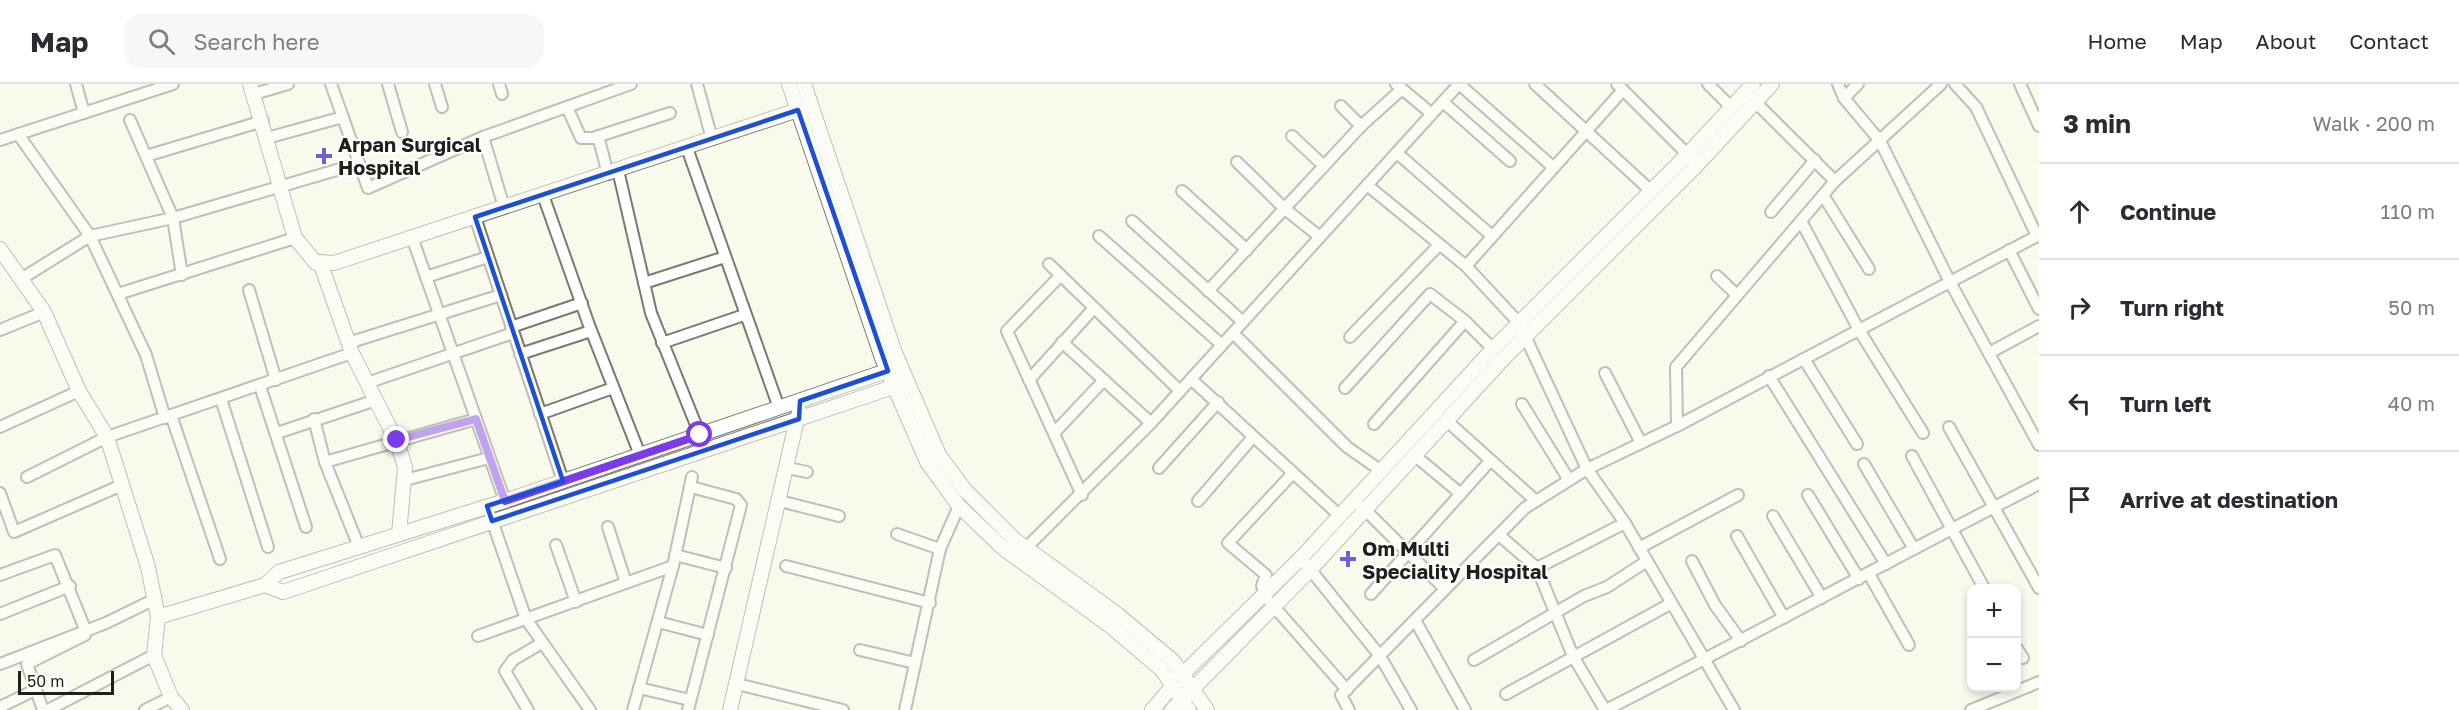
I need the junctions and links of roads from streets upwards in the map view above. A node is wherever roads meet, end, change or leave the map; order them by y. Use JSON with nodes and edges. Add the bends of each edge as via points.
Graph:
{"nodes":[{"id":1,"x":76,"y":84,"type":"edge"},
{"id":2,"x":173,"y":84,"type":"edge"},
{"id":3,"x":288,"y":84,"type":"edge"},
{"id":4,"x":331,"y":84,"type":"edge"},
{"id":5,"x":388,"y":84,"type":"edge"},
{"id":6,"x":435,"y":84,"type":"edge"},
{"id":7,"x":631,"y":84,"type":"edge"},
{"id":8,"x":697,"y":84,"type":"edge"},
{"id":9,"x":789,"y":84,"type":"edge"},
{"id":10,"x":804,"y":84,"type":"edge"},
{"id":11,"x":1459,"y":84,"type":"edge"},
{"id":12,"x":1534,"y":84,"type":"edge"},
{"id":13,"x":1708,"y":84,"type":"edge"},
{"id":14,"x":1772,"y":84,"type":"edge"},
{"id":15,"x":1838,"y":84,"type":"edge"},
{"id":16,"x":1858,"y":84,"type":"edge"},
{"id":17,"x":1941,"y":84,"type":"edge"},
{"id":18,"x":1955,"y":84,"type":"edge"},
{"id":19,"x":2020,"y":84,"type":"edge"},
{"id":20,"x":1399,"y":87,"type":"edge"},
{"id":21,"x":1620,"y":87,"type":"edge"},
{"id":22,"x":252,"y":89,"type":"edge"},
{"id":23,"x":1751,"y":93,"type":"edge"},
{"id":24,"x":1844,"y":98,"type":"junction"},
{"id":25,"x":1443,"y":102,"type":"junction"},
{"id":26,"x":442,"y":106,"type":"dead end"},
{"id":27,"x":812,"y":106,"type":"junction"},
{"id":28,"x":1341,"y":106,"type":"dead end"},
{"id":29,"x":567,"y":107,"type":"junction"},
{"id":30,"x":1732,"y":108,"type":"junction"},
{"id":31,"x":798,"y":110,"type":"junction"},
{"id":32,"x":669,"y":112,"type":"dead end"},
{"id":33,"x":84,"y":113,"type":"junction"},
{"id":34,"x":1432,"y":114,"type":"junction"},
{"id":35,"x":343,"y":117,"type":"junction"},
{"id":36,"x":130,"y":120,"type":"dead end"},
{"id":37,"x":262,"y":121,"type":"junction"},
{"id":38,"x":1361,"y":126,"type":"junction"},
{"id":39,"x":2039,"y":126,"type":"edge"},
{"id":40,"x":1586,"y":130,"type":"junction"},
{"id":41,"x":402,"y":132,"type":"dead end"},
{"id":42,"x":18,"y":134,"type":"junction"},
{"id":43,"x":598,"y":136,"type":"junction"},
{"id":44,"x":1292,"y":136,"type":"dead end"},
{"id":45,"x":483,"y":137,"type":"junction"},
{"id":46,"x":267,"y":138,"type":"junction"},
{"id":47,"x":0,"y":140,"type":"edge"},
{"id":48,"x":712,"y":140,"type":"junction"},
{"id":49,"x":1880,"y":141,"type":"junction"},
{"id":50,"x":687,"y":148,"type":"junction"},
{"id":51,"x":1397,"y":153,"type":"junction"},
{"id":52,"x":146,"y":156,"type":"junction"},
{"id":53,"x":1692,"y":160,"type":"junction"},
{"id":54,"x":1815,"y":160,"type":"junction"},
{"id":55,"x":1510,"y":161,"type":"dead end"},
{"id":56,"x":1237,"y":162,"type":"dead end"},
{"id":57,"x":357,"y":164,"type":"junction"},
{"id":58,"x":1324,"y":166,"type":"junction"},
{"id":59,"x":1553,"y":167,"type":"junction"},
{"id":60,"x":613,"y":172,"type":"junction"},
{"id":61,"x":1835,"y":181,"type":"junction"},
{"id":62,"x":1367,"y":185,"type":"junction"},
{"id":63,"x":278,"y":187,"type":"junction"},
{"id":64,"x":1650,"y":190,"type":"junction"},
{"id":65,"x":1182,"y":191,"type":"dead end"},
{"id":66,"x":543,"y":195,"type":"junction"},
{"id":67,"x":1823,"y":195,"type":"junction"},
{"id":68,"x":504,"y":207,"type":"junction"},
{"id":69,"x":1285,"y":209,"type":"junction"},
{"id":70,"x":1771,"y":212,"type":"dead end"},
{"id":71,"x":475,"y":217,"type":"junction"},
{"id":72,"x":173,"y":218,"type":"junction"},
{"id":73,"x":1132,"y":221,"type":"dead end"},
{"id":74,"x":1801,"y":221,"type":"junction"},
{"id":75,"x":2038,"y":235,"type":"edge"},
{"id":76,"x":90,"y":236,"type":"junction"},
{"id":77,"x":1099,"y":236,"type":"dead end"},
{"id":78,"x":1492,"y":236,"type":"junction"},
{"id":79,"x":412,"y":237,"type":"junction"},
{"id":80,"x":1320,"y":237,"type":"junction"},
{"id":81,"x":295,"y":238,"type":"junction"},
{"id":82,"x":1438,"y":246,"type":"junction"},
{"id":83,"x":1247,"y":250,"type":"junction"},
{"id":84,"x":2009,"y":250,"type":"junction"},
{"id":85,"x":1,"y":252,"type":"edge"},
{"id":86,"x":488,"y":257,"type":"junction"},
{"id":87,"x":724,"y":257,"type":"junction"},
{"id":88,"x":320,"y":262,"type":"junction"},
{"id":89,"x":1050,"y":264,"type":"dead end"},
{"id":90,"x":1466,"y":266,"type":"junction"},
{"id":91,"x":1869,"y":269,"type":"dead end"},
{"id":92,"x":182,"y":275,"type":"junction"},
{"id":93,"x":1060,"y":276,"type":"junction"},
{"id":94,"x":1717,"y":276,"type":"dead end"},
{"id":95,"x":426,"y":277,"type":"junction"},
{"id":96,"x":21,"y":279,"type":"junction"},
{"id":97,"x":1950,"y":282,"type":"junction"},
{"id":98,"x":644,"y":283,"type":"junction"},
{"id":99,"x":249,"y":290,"type":"dead end"},
{"id":100,"x":1208,"y":291,"type":"junction"},
{"id":101,"x":118,"y":294,"type":"junction"},
{"id":102,"x":501,"y":295,"type":"junction"},
{"id":103,"x":1737,"y":295,"type":"junction"},
{"id":104,"x":582,"y":303,"type":"junction"},
{"id":105,"x":1094,"y":308,"type":"junction"},
{"id":106,"x":2039,"y":309,"type":"edge"},
{"id":107,"x":44,"y":312,"type":"junction"},
{"id":108,"x":439,"y":314,"type":"junction"},
{"id":109,"x":744,"y":315,"type":"junction"},
{"id":110,"x":1465,"y":321,"type":"junction"},
{"id":111,"x":1243,"y":322,"type":"junction"},
{"id":112,"x":1519,"y":323,"type":"junction"},
{"id":113,"x":2039,"y":326,"type":"edge"},
{"id":114,"x":0,"y":330,"type":"edge"},
{"id":115,"x":512,"y":330,"type":"junction"},
{"id":116,"x":1859,"y":330,"type":"junction"},
{"id":117,"x":591,"y":331,"type":"junction"},
{"id":118,"x":1233,"y":333,"type":"junction"},
{"id":119,"x":1525,"y":336,"type":"junction"},
{"id":120,"x":1350,"y":337,"type":"dead end"},
{"id":121,"x":1062,"y":342,"type":"junction"},
{"id":122,"x":662,"y":343,"type":"junction"},
{"id":123,"x":1222,"y":345,"type":"junction"},
{"id":124,"x":350,"y":348,"type":"junction"},
{"id":125,"x":1492,"y":349,"type":"junction"},
{"id":126,"x":1989,"y":353,"type":"junction"},
{"id":127,"x":453,"y":354,"type":"junction"},
{"id":128,"x":520,"y":354,"type":"junction"},
{"id":129,"x":1804,"y":359,"type":"junction"},
{"id":130,"x":894,"y":369,"type":"junction"},
{"id":131,"x":1605,"y":373,"type":"dead end"},
{"id":132,"x":1769,"y":376,"type":"junction"},
{"id":133,"x":1191,"y":379,"type":"junction"},
{"id":134,"x":276,"y":380,"type":"junction"},
{"id":135,"x":1029,"y":380,"type":"junction"},
{"id":136,"x":1104,"y":380,"type":"junction"},
{"id":137,"x":367,"y":383,"type":"junction"},
{"id":138,"x":901,"y":384,"type":"junction"},
{"id":139,"x":260,"y":386,"type":"junction"},
{"id":140,"x":613,"y":388,"type":"junction"},
{"id":141,"x":1345,"y":388,"type":"dead end"},
{"id":142,"x":79,"y":391,"type":"junction"},
{"id":143,"x":1180,"y":391,"type":"junction"},
{"id":144,"x":221,"y":399,"type":"junction"},
{"id":145,"x":376,"y":400,"type":"junction"},
{"id":146,"x":800,"y":401,"type":"junction"},
{"id":147,"x":1218,"y":402,"type":"junction"},
{"id":148,"x":1522,"y":404,"type":"dead end"},
{"id":149,"x":778,"y":408,"type":"junction"},
{"id":150,"x":540,"y":414,"type":"junction"},
{"id":151,"x":168,"y":416,"type":"junction"},
{"id":152,"x":314,"y":419,"type":"junction"},
{"id":153,"x":476,"y":419,"type":"junction"},
{"id":154,"x":799,"y":419,"type":"junction"},
{"id":155,"x":1446,"y":420,"type":"junction"},
{"id":156,"x":1151,"y":423,"type":"junction"},
{"id":157,"x":1374,"y":424,"type":"dead end"},
{"id":158,"x":1677,"y":426,"type":"junction"},
{"id":159,"x":0,"y":427,"type":"edge"},
{"id":160,"x":1949,"y":427,"type":"dead end"},
{"id":161,"x":2035,"y":428,"type":"edge"},
{"id":162,"x":1055,"y":432,"type":"junction"},
{"id":163,"x":277,"y":433,"type":"junction"},
{"id":164,"x":1923,"y":433,"type":"dead end"},
{"id":165,"x":700,"y":435,"type":"junction"},
{"id":166,"x":106,"y":437,"type":"junction"},
{"id":167,"x":1254,"y":437,"type":"junction"},
{"id":168,"x":398,"y":441,"type":"junction"},
{"id":169,"x":1641,"y":442,"type":"junction"},
{"id":170,"x":1857,"y":444,"type":"dead end"},
{"id":171,"x":2039,"y":445,"type":"edge"},
{"id":172,"x":1413,"y":454,"type":"junction"},
{"id":173,"x":640,"y":455,"type":"junction"},
{"id":174,"x":1912,"y":456,"type":"dead end"},
{"id":175,"x":489,"y":458,"type":"junction"},
{"id":176,"x":1490,"y":461,"type":"junction"},
{"id":177,"x":325,"y":462,"type":"junction"},
{"id":178,"x":1864,"y":464,"type":"dead end"},
{"id":179,"x":788,"y":468,"type":"junction"},
{"id":180,"x":1159,"y":468,"type":"dead end"},
{"id":181,"x":1587,"y":469,"type":"junction"},
{"id":182,"x":1380,"y":470,"type":"junction"},
{"id":183,"x":807,"y":472,"type":"dead end"},
{"id":184,"x":1293,"y":473,"type":"junction"},
{"id":185,"x":27,"y":477,"type":"dead end"},
{"id":186,"x":405,"y":480,"type":"junction"},
{"id":187,"x":1569,"y":480,"type":"junction"},
{"id":188,"x":563,"y":481,"type":"junction"},
{"id":189,"x":2039,"y":484,"type":"edge"},
{"id":190,"x":122,"y":485,"type":"junction"},
{"id":191,"x":0,"y":493,"type":"edge"},
{"id":192,"x":1461,"y":494,"type":"junction"},
{"id":193,"x":1082,"y":495,"type":"junction"},
{"id":194,"x":1738,"y":495,"type":"dead end"},
{"id":195,"x":1808,"y":495,"type":"dead end"},
{"id":196,"x":505,"y":501,"type":"junction"},
{"id":197,"x":780,"y":501,"type":"junction"},
{"id":198,"x":1198,"y":501,"type":"dead end"},
{"id":199,"x":1536,"y":501,"type":"junction"},
{"id":200,"x":1359,"y":504,"type":"junction"},
{"id":201,"x":487,"y":506,"type":"junction"},
{"id":202,"x":959,"y":506,"type":"junction"},
{"id":203,"x":1994,"y":507,"type":"junction"},
{"id":204,"x":1339,"y":515,"type":"junction"},
{"id":205,"x":839,"y":516,"type":"dead end"},
{"id":206,"x":1773,"y":516,"type":"dead end"},
{"id":207,"x":492,"y":522,"type":"junction"},
{"id":208,"x":1624,"y":523,"type":"junction"},
{"id":209,"x":608,"y":526,"type":"dead end"},
{"id":210,"x":306,"y":527,"type":"dead end"},
{"id":211,"x":1950,"y":528,"type":"junction"},
{"id":212,"x":399,"y":534,"type":"junction"},
{"id":213,"x":897,"y":534,"type":"dead end"},
{"id":214,"x":1499,"y":535,"type":"junction"},
{"id":215,"x":1737,"y":536,"type":"dead end"},
{"id":216,"x":556,"y":545,"type":"dead end"},
{"id":217,"x":268,"y":547,"type":"dead end"},
{"id":218,"x":359,"y":547,"type":"junction"},
{"id":219,"x":1026,"y":548,"type":"junction"},
{"id":220,"x":1639,"y":548,"type":"junction"},
{"id":221,"x":940,"y":549,"type":"junction"},
{"id":222,"x":1914,"y":549,"type":"junction"},
{"id":223,"x":1408,"y":551,"type":"junction"},
{"id":224,"x":1300,"y":558,"type":"junction"},
{"id":225,"x":220,"y":559,"type":"dead end"},
{"id":226,"x":1015,"y":559,"type":"junction"},
{"id":227,"x":674,"y":561,"type":"junction"},
{"id":228,"x":1647,"y":561,"type":"junction"},
{"id":229,"x":1692,"y":561,"type":"dead end"},
{"id":230,"x":1886,"y":564,"type":"junction"},
{"id":231,"x":786,"y":566,"type":"dead end"},
{"id":232,"x":726,"y":568,"type":"junction"},
{"id":233,"x":1537,"y":568,"type":"junction"},
{"id":234,"x":1310,"y":570,"type":"junction"},
{"id":235,"x":0,"y":575,"type":"edge"},
{"id":236,"x":1864,"y":576,"type":"junction"},
{"id":237,"x":627,"y":583,"type":"junction"},
{"id":238,"x":1982,"y":584,"type":"edge"},
{"id":239,"x":265,"y":585,"type":"junction"},
{"id":240,"x":70,"y":586,"type":"junction"},
{"id":241,"x":2039,"y":588,"type":"edge"},
{"id":242,"x":1445,"y":589,"type":"junction"},
{"id":243,"x":1371,"y":594,"type":"dead end"},
{"id":244,"x":1269,"y":598,"type":"junction"},
{"id":245,"x":1822,"y":598,"type":"junction"},
{"id":246,"x":153,"y":600,"type":"junction"},
{"id":247,"x":576,"y":602,"type":"junction"},
{"id":248,"x":930,"y":603,"type":"junction"},
{"id":249,"x":1670,"y":604,"type":"junction"},
{"id":250,"x":0,"y":614,"type":"edge"},
{"id":251,"x":1555,"y":616,"type":"junction"},
{"id":252,"x":158,"y":617,"type":"junction"},
{"id":253,"x":1784,"y":618,"type":"junction"},
{"id":254,"x":526,"y":620,"type":"junction"},
{"id":255,"x":1415,"y":620,"type":"junction"},
{"id":256,"x":658,"y":622,"type":"junction"},
{"id":257,"x":106,"y":623,"type":"junction"},
{"id":258,"x":85,"y":629,"type":"junction"},
{"id":259,"x":708,"y":635,"type":"junction"},
{"id":260,"x":478,"y":636,"type":"dead end"},
{"id":261,"x":1741,"y":641,"type":"junction"},
{"id":262,"x":542,"y":643,"type":"junction"},
{"id":263,"x":1909,"y":645,"type":"dead end"},
{"id":264,"x":860,"y":650,"type":"dead end"},
{"id":265,"x":154,"y":655,"type":"junction"},
{"id":266,"x":2021,"y":655,"type":"edge"},
{"id":267,"x":1380,"y":656,"type":"junction"},
{"id":268,"x":1573,"y":656,"type":"junction"},
{"id":269,"x":2023,"y":658,"type":"dead end"},
{"id":270,"x":26,"y":660,"type":"junction"},
{"id":271,"x":1474,"y":660,"type":"dead end"},
{"id":272,"x":1704,"y":660,"type":"junction"},
{"id":273,"x":915,"y":663,"type":"junction"},
{"id":274,"x":0,"y":664,"type":"edge"},
{"id":275,"x":1182,"y":675,"type":"junction"},
{"id":276,"x":2039,"y":682,"type":"edge"},
{"id":277,"x":737,"y":684,"type":"junction"},
{"id":278,"x":1173,"y":686,"type":"junction"},
{"id":279,"x":639,"y":688,"type":"junction"},
{"id":280,"x":1191,"y":688,"type":"junction"},
{"id":281,"x":34,"y":690,"type":"junction"},
{"id":282,"x":1347,"y":690,"type":"junction"},
{"id":283,"x":1506,"y":694,"type":"dead end"},
{"id":284,"x":171,"y":697,"type":"junction"},
{"id":285,"x":1185,"y":704,"type":"edge"},
{"id":286,"x":689,"y":705,"type":"edge"},
{"id":287,"x":0,"y":707,"type":"edge"},
{"id":288,"x":43,"y":710,"type":"edge"},
{"id":289,"x":48,"y":710,"type":"edge"},
{"id":290,"x":146,"y":710,"type":"edge"},
{"id":291,"x":182,"y":710,"type":"edge"},
{"id":292,"x":528,"y":710,"type":"edge"},
{"id":293,"x":591,"y":710,"type":"edge"},
{"id":294,"x":633,"y":710,"type":"edge"},
{"id":295,"x":730,"y":710,"type":"edge"},
{"id":296,"x":843,"y":710,"type":"edge"},
{"id":297,"x":905,"y":710,"type":"edge"},
{"id":298,"x":1152,"y":710,"type":"edge"},
{"id":299,"x":1172,"y":710,"type":"edge"},
{"id":300,"x":1207,"y":710,"type":"edge"},
{"id":301,"x":1350,"y":710,"type":"edge"},
{"id":302,"x":1411,"y":710,"type":"edge"},
{"id":303,"x":1465,"y":710,"type":"edge"},
{"id":304,"x":1605,"y":710,"type":"edge"},
{"id":305,"x":1734,"y":710,"type":"edge"},
{"id":306,"x":1971,"y":710,"type":"edge"}],
"edges":[{"from":1,"to":33,"type":"street"},
{"from":2,"to":33,"type":"street"},
{"from":3,"to":22,"type":"street"},
{"from":4,"to":35,"type":"street"},
{"from":5,"to":41,"type":"street"},
{"from":6,"to":26,"type":"street"},
{"from":7,"to":29,"type":"street"},
{"from":8,"to":48,"type":"street"},
{"from":9,"to":31,"type":"street"},
{"from":10,"to":27,"type":"street"},
{"from":11,"to":25,"type":"street"},
{"from":11,"to":59,"type":"street"},
{"from":12,"to":40,"type":"street"},
{"from":13,"to":30,"type":"street"},
{"from":14,"to":23,"type":"street"},
{"from":15,"to":24,"type":"street"},
{"from":16,"to":24,"type":"street"},
{"from":17,"to":49,"type":"street"},
{"from":18,"to":75,"type":"street","via":[[1976,107]]},
{"from":19,"to":39,"type":"street"},
{"from":20,"to":34,"type":"street"},
{"from":20,"to":38,"type":"street"},
{"from":21,"to":40,"type":"street"},
{"from":21,"to":53,"type":"street"},
{"from":22,"to":37,"type":"street"},
{"from":23,"to":30,"type":"street"},
{"from":23,"to":53,"type":"street"},
{"from":23,"to":54,"type":"street"},
{"from":24,"to":49,"type":"street"},
{"from":25,"to":34,"type":"street"},
{"from":25,"to":55,"type":"street"},
{"from":27,"to":31,"type":"street"},
{"from":27,"to":130,"type":"street"},
{"from":28,"to":38,"type":"street"},
{"from":29,"to":43,"type":"street","via":[[580,138]]},
{"from":29,"to":45,"type":"street"},
{"from":30,"to":53,"type":"street"},
{"from":31,"to":48,"type":"street"},
{"from":31,"to":130,"type":"street"},
{"from":32,"to":43,"type":"street"},
{"from":33,"to":42,"type":"street"},
{"from":34,"to":51,"type":"street"},
{"from":35,"to":46,"type":"street"},
{"from":35,"to":57,"type":"street"},
{"from":36,"to":52,"type":"street"},
{"from":37,"to":46,"type":"street"},
{"from":37,"to":52,"type":"street"},
{"from":38,"to":58,"type":"street"},
{"from":40,"to":59,"type":"street"},
{"from":40,"to":64,"type":"street"},
{"from":42,"to":47,"type":"street"},
{"from":42,"to":76,"type":"street"},
{"from":43,"to":60,"type":"street"},
{"from":44,"to":58,"type":"street"},
{"from":45,"to":57,"type":"street","via":[[368,188]]},
{"from":45,"to":68,"type":"street"},
{"from":46,"to":63,"type":"street"},
{"from":48,"to":50,"type":"street"},
{"from":49,"to":61,"type":"street"},
{"from":49,"to":97,"type":"street"},
{"from":50,"to":60,"type":"street"},
{"from":50,"to":87,"type":"street"},
{"from":51,"to":62,"type":"street"},
{"from":51,"to":78,"type":"street"},
{"from":52,"to":72,"type":"street"},
{"from":53,"to":64,"type":"street"},
{"from":53,"to":119,"type":"street"},
{"from":54,"to":61,"type":"street"},
{"from":54,"to":70,"type":"street"},
{"from":56,"to":69,"type":"street"},
{"from":57,"to":63,"type":"street"},
{"from":58,"to":69,"type":"street"},
{"from":59,"to":78,"type":"street"},
{"from":60,"to":66,"type":"street"},
{"from":60,"to":98,"type":"street"},
{"from":61,"to":67,"type":"street"},
{"from":62,"to":80,"type":"street"},
{"from":62,"to":82,"type":"street"},
{"from":63,"to":72,"type":"street"},
{"from":63,"to":81,"type":"street"},
{"from":64,"to":112,"type":"street"},
{"from":65,"to":83,"type":"street"},
{"from":66,"to":68,"type":"street"},
{"from":66,"to":104,"type":"street"},
{"from":67,"to":74,"type":"street"},
{"from":67,"to":91,"type":"street"},
{"from":68,"to":71,"type":"street"},
{"from":69,"to":80,"type":"street"},
{"from":69,"to":83,"type":"street"},
{"from":71,"to":79,"type":"street"},
{"from":71,"to":86,"type":"street"},
{"from":72,"to":76,"type":"street"},
{"from":72,"to":92,"type":"street"},
{"from":73,"to":100,"type":"street"},
{"from":74,"to":103,"type":"street"},
{"from":74,"to":116,"type":"street"},
{"from":75,"to":84,"type":"street"},
{"from":76,"to":96,"type":"street"},
{"from":76,"to":101,"type":"street"},
{"from":77,"to":123,"type":"street"},
{"from":78,"to":90,"type":"street"},
{"from":79,"to":88,"type":"street","via":[[334,263]]},
{"from":79,"to":95,"type":"street"},
{"from":80,"to":111,"type":"street"},
{"from":81,"to":88,"type":"street","via":[[316,263]]},
{"from":81,"to":92,"type":"street"},
{"from":82,"to":90,"type":"street"},
{"from":82,"to":120,"type":"street"},
{"from":83,"to":100,"type":"street"},
{"from":84,"to":97,"type":"street"},
{"from":84,"to":106,"type":"street"},
{"from":85,"to":96,"type":"street"},
{"from":86,"to":95,"type":"street"},
{"from":86,"to":102,"type":"street"},
{"from":87,"to":98,"type":"street"},
{"from":87,"to":109,"type":"street"},
{"from":88,"to":124,"type":"street"},
{"from":89,"to":93,"type":"street"},
{"from":90,"to":112,"type":"street"},
{"from":92,"to":101,"type":"street"},
{"from":93,"to":105,"type":"street"},
{"from":93,"to":135,"type":"street","via":[[1007,332]]},
{"from":94,"to":103,"type":"street"},
{"from":95,"to":108,"type":"street"},
{"from":96,"to":107,"type":"street"},
{"from":97,"to":116,"type":"street"},
{"from":97,"to":126,"type":"street"},
{"from":98,"to":122,"type":"street"},
{"from":99,"to":134,"type":"street"},
{"from":100,"to":111,"type":"street"},
{"from":101,"to":151,"type":"street"},
{"from":102,"to":108,"type":"street"},
{"from":102,"to":115,"type":"street"},
{"from":103,"to":158,"type":"street","via":[[1676,367]]},
{"from":104,"to":115,"type":"street"},
{"from":104,"to":117,"type":"street"},
{"from":105,"to":121,"type":"street"},
{"from":105,"to":143,"type":"street"},
{"from":107,"to":114,"type":"street"},
{"from":107,"to":142,"type":"street"},
{"from":108,"to":124,"type":"street"},
{"from":108,"to":127,"type":"street"},
{"from":109,"to":122,"type":"street"},
{"from":109,"to":149,"type":"street"},
{"from":110,"to":125,"type":"street"},
{"from":110,"to":141,"type":"street","via":[[1430,294]]},
{"from":110,"to":157,"type":"street"},
{"from":111,"to":118,"type":"street"},
{"from":112,"to":119,"type":"street"},
{"from":112,"to":125,"type":"street"},
{"from":113,"to":126,"type":"street"},
{"from":115,"to":127,"type":"street"},
{"from":115,"to":128,"type":"street"},
{"from":116,"to":129,"type":"street"},
{"from":116,"to":164,"type":"street"},
{"from":117,"to":128,"type":"street"},
{"from":117,"to":140,"type":"street"},
{"from":118,"to":123,"type":"street"},
{"from":118,"to":182,"type":"street","via":[[1347,447]]},
{"from":119,"to":155,"type":"street"},
{"from":119,"to":181,"type":"street"},
{"from":121,"to":135,"type":"street"},
{"from":121,"to":136,"type":"street"},
{"from":122,"to":165,"type":"street"},
{"from":123,"to":133,"type":"street"},
{"from":124,"to":134,"type":"street"},
{"from":124,"to":137,"type":"street"},
{"from":125,"to":182,"type":"street"},
{"from":126,"to":161,"type":"street"},
{"from":127,"to":137,"type":"street"},
{"from":127,"to":153,"type":"street"},
{"from":128,"to":150,"type":"street"},
{"from":129,"to":132,"type":"street"},
{"from":129,"to":170,"type":"street"},
{"from":130,"to":138,"type":"street"},
{"from":130,"to":146,"type":"street"},
{"from":131,"to":169,"type":"street"},
{"from":132,"to":158,"type":"street"},
{"from":132,"to":230,"type":"street"},
{"from":133,"to":143,"type":"street"},
{"from":133,"to":147,"type":"street"},
{"from":134,"to":139,"type":"street"},
{"from":135,"to":162,"type":"street"},
{"from":136,"to":156,"type":"street"},
{"from":136,"to":162,"type":"street"},
{"from":137,"to":145,"type":"street"},
{"from":138,"to":154,"type":"street"},
{"from":138,"to":202,"type":"street","via":[[927,462]]},
{"from":138,"to":219,"type":"street","via":[[939,455],[965,490]]},
{"from":139,"to":144,"type":"street"},
{"from":139,"to":163,"type":"street"},
{"from":140,"to":150,"type":"street"},
{"from":140,"to":173,"type":"street"},
{"from":142,"to":159,"type":"street"},
{"from":142,"to":166,"type":"street"},
{"from":143,"to":156,"type":"street"},
{"from":144,"to":151,"type":"street"},
{"from":144,"to":217,"type":"street"},
{"from":145,"to":152,"type":"street"},
{"from":145,"to":168,"type":"street"},
{"from":146,"to":149,"type":"street"},
{"from":146,"to":154,"type":"street"},
{"from":147,"to":167,"type":"street"},
{"from":147,"to":180,"type":"street"},
{"from":148,"to":187,"type":"street"},
{"from":149,"to":165,"type":"street"},
{"from":150,"to":188,"type":"street"},
{"from":151,"to":166,"type":"street"},
{"from":151,"to":225,"type":"street"},
{"from":152,"to":163,"type":"street"},
{"from":152,"to":177,"type":"street"},
{"from":153,"to":168,"type":"street"},
{"from":153,"to":175,"type":"street"},
{"from":154,"to":179,"type":"street"},
{"from":154,"to":207,"type":"street"},
{"from":155,"to":172,"type":"street"},
{"from":155,"to":176,"type":"street"},
{"from":156,"to":193,"type":"street"},
{"from":158,"to":169,"type":"street"},
{"from":160,"to":203,"type":"street"},
{"from":161,"to":171,"type":"street"},
{"from":162,"to":193,"type":"street"},
{"from":163,"to":210,"type":"street"},
{"from":165,"to":173,"type":"street"},
{"from":166,"to":185,"type":"street"},
{"from":166,"to":190,"type":"street"},
{"from":167,"to":184,"type":"street"},
{"from":167,"to":198,"type":"street"},
{"from":168,"to":177,"type":"street"},
{"from":168,"to":186,"type":"street"},
{"from":169,"to":181,"type":"street"},
{"from":172,"to":192,"type":"street"},
{"from":172,"to":200,"type":"street"},
{"from":173,"to":188,"type":"street"},
{"from":174,"to":211,"type":"street"},
{"from":175,"to":186,"type":"street"},
{"from":175,"to":196,"type":"street"},
{"from":176,"to":192,"type":"street"},
{"from":176,"to":199,"type":"street"},
{"from":177,"to":218,"type":"street"},
{"from":178,"to":222,"type":"street"},
{"from":179,"to":183,"type":"street"},
{"from":179,"to":197,"type":"street"},
{"from":181,"to":187,"type":"street"},
{"from":181,"to":208,"type":"street"},
{"from":182,"to":200,"type":"street"},
{"from":184,"to":204,"type":"street"},
{"from":184,"to":244,"type":"street","via":[[1228,543],[1266,575],[1262,586]]},
{"from":186,"to":212,"type":"street"},
{"from":187,"to":199,"type":"street"},
{"from":188,"to":196,"type":"street"},
{"from":189,"to":203,"type":"street"},
{"from":190,"to":191,"type":"street","via":[[14,532]]},
{"from":190,"to":246,"type":"street","via":[[148,567]]},
{"from":192,"to":223,"type":"street"},
{"from":193,"to":219,"type":"street"},
{"from":194,"to":220,"type":"street"},
{"from":195,"to":236,"type":"street"},
{"from":196,"to":201,"type":"street"},
{"from":197,"to":205,"type":"street"},
{"from":197,"to":277,"type":"street"},
{"from":199,"to":214,"type":"street"},
{"from":200,"to":204,"type":"street"},
{"from":200,"to":223,"type":"street"},
{"from":200,"to":234,"type":"street"},
{"from":201,"to":207,"type":"street"},
{"from":201,"to":212,"type":"street"},
{"from":202,"to":221,"type":"street"},
{"from":202,"to":226,"type":"street"},
{"from":203,"to":211,"type":"street"},
{"from":203,"to":241,"type":"street"},
{"from":204,"to":224,"type":"street"},
{"from":206,"to":245,"type":"street"},
{"from":207,"to":239,"type":"street","via":[[283,592]]},
{"from":207,"to":254,"type":"street"},
{"from":208,"to":220,"type":"street"},
{"from":208,"to":233,"type":"street"},
{"from":209,"to":237,"type":"street"},
{"from":211,"to":222,"type":"street"},
{"from":211,"to":238,"type":"street"},
{"from":212,"to":218,"type":"street"},
{"from":213,"to":221,"type":"street"},
{"from":214,"to":233,"type":"street"},
{"from":214,"to":242,"type":"street"},
{"from":215,"to":253,"type":"street"},
{"from":216,"to":247,"type":"street"},
{"from":218,"to":239,"type":"street","via":[[279,572]]},
{"from":219,"to":226,"type":"street"},
{"from":219,"to":275,"type":"street","via":[[1117,614],[1173,661]]},
{"from":220,"to":228,"type":"street"},
{"from":221,"to":248,"type":"street"},
{"from":222,"to":230,"type":"street"},
{"from":223,"to":242,"type":"street"},
{"from":223,"to":243,"type":"street"},
{"from":224,"to":234,"type":"street"},
{"from":224,"to":244,"type":"street"},
{"from":226,"to":278,"type":"street","via":[[1109,625],[1162,670]]},
{"from":227,"to":232,"type":"street"},
{"from":227,"to":232,"type":"street","via":[[691,482],[741,505]]},
{"from":227,"to":237,"type":"street"},
{"from":227,"to":256,"type":"street"},
{"from":228,"to":249,"type":"street"},
{"from":228,"to":251,"type":"street"},
{"from":229,"to":261,"type":"street","via":[[1715,605]]},
{"from":230,"to":236,"type":"street"},
{"from":231,"to":248,"type":"street"},
{"from":232,"to":259,"type":"street"},
{"from":233,"to":251,"type":"street"},
{"from":234,"to":244,"type":"street"},
{"from":234,"to":267,"type":"street"},
{"from":235,"to":240,"type":"street","via":[[55,555]]},
{"from":236,"to":245,"type":"street"},
{"from":236,"to":263,"type":"street"},
{"from":237,"to":247,"type":"street"},
{"from":239,"to":252,"type":"street"},
{"from":240,"to":250,"type":"street"},
{"from":240,"to":258,"type":"street"},
{"from":242,"to":255,"type":"street"},
{"from":244,"to":275,"type":"street"},
{"from":244,"to":280,"type":"street"},
{"from":244,"to":282,"type":"street"},
{"from":245,"to":253,"type":"street"},
{"from":246,"to":252,"type":"street"},
{"from":246,"to":257,"type":"street"},
{"from":247,"to":254,"type":"street"},
{"from":248,"to":273,"type":"street"},
{"from":249,"to":268,"type":"street"},
{"from":249,"to":272,"type":"street"},
{"from":251,"to":268,"type":"street"},
{"from":251,"to":271,"type":"street"},
{"from":252,"to":265,"type":"street"},
{"from":253,"to":261,"type":"street"},
{"from":254,"to":260,"type":"street"},
{"from":254,"to":262,"type":"street"},
{"from":255,"to":267,"type":"street"},
{"from":255,"to":303,"type":"street"},
{"from":256,"to":259,"type":"street"},
{"from":256,"to":279,"type":"street"},
{"from":257,"to":258,"type":"street"},
{"from":257,"to":270,"type":"street"},
{"from":258,"to":270,"type":"street"},
{"from":259,"to":286,"type":"street"},
{"from":261,"to":272,"type":"street"},
{"from":262,"to":292,"type":"street","via":[[513,660],[505,671]]},
{"from":262,"to":293,"type":"street"},
{"from":264,"to":273,"type":"street"},
{"from":265,"to":284,"type":"street"},
{"from":265,"to":289,"type":"street"},
{"from":266,"to":269,"type":"street"},
{"from":267,"to":282,"type":"street"},
{"from":267,"to":302,"type":"street"},
{"from":268,"to":283,"type":"street"},
{"from":268,"to":304,"type":"street"},
{"from":270,"to":274,"type":"street"},
{"from":270,"to":281,"type":"street"},
{"from":272,"to":304,"type":"street"},
{"from":272,"to":305,"type":"street"},
{"from":273,"to":297,"type":"street"},
{"from":275,"to":278,"type":"street"},
{"from":275,"to":280,"type":"street"},
{"from":276,"to":306,"type":"street"},
{"from":277,"to":295,"type":"street"},
{"from":277,"to":296,"type":"street"},
{"from":278,"to":285,"type":"street"},
{"from":278,"to":298,"type":"street"},
{"from":279,"to":286,"type":"street"},
{"from":279,"to":294,"type":"street"},
{"from":280,"to":285,"type":"street"},
{"from":280,"to":300,"type":"street"},
{"from":281,"to":287,"type":"street"},
{"from":281,"to":288,"type":"street"},
{"from":282,"to":301,"type":"street","via":[[1341,695]]},
{"from":284,"to":290,"type":"street"},
{"from":284,"to":291,"type":"street"},
{"from":285,"to":299,"type":"street"}]}
